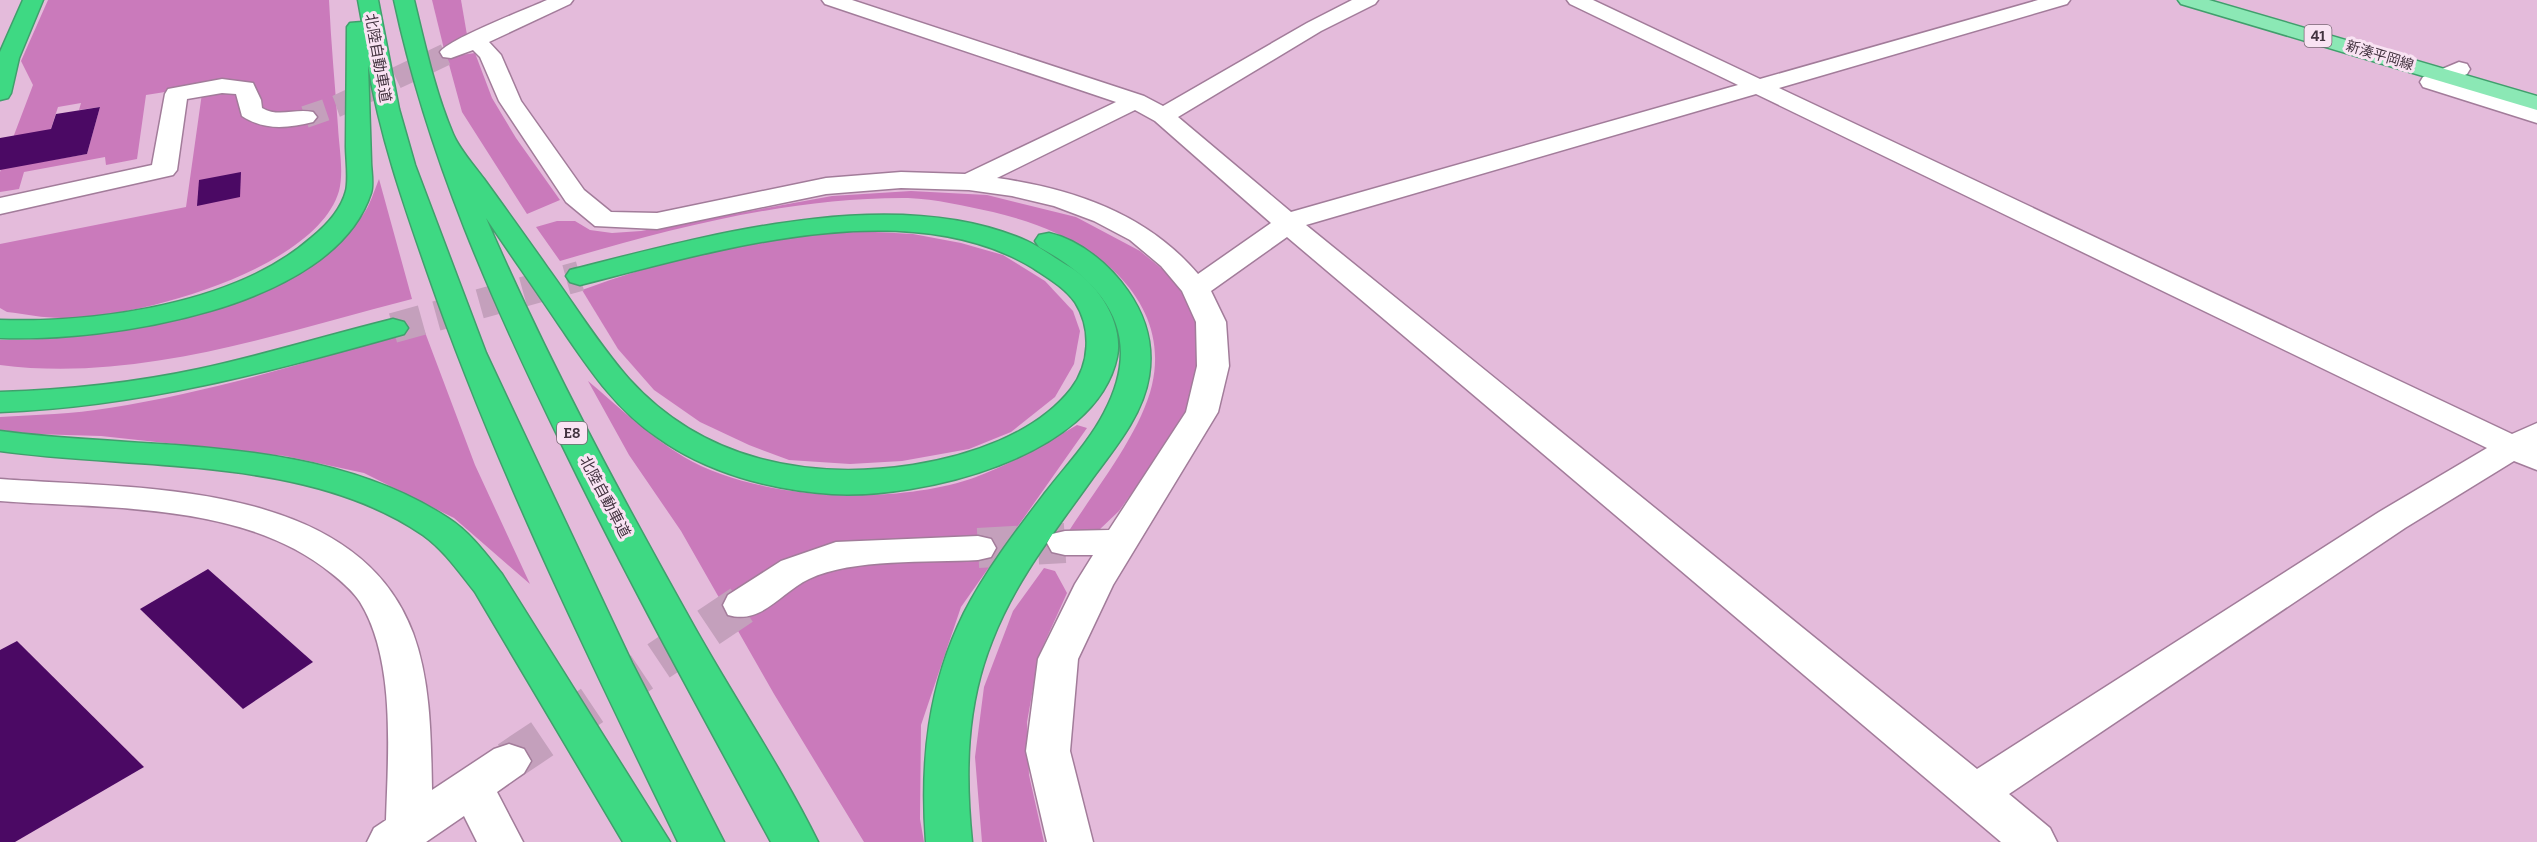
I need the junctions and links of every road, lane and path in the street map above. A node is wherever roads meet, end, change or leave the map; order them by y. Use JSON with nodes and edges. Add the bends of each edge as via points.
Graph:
{"nodes":[{"id":1,"x":33,"y":0,"type":"edge"},
{"id":2,"x":357,"y":0,"type":"edge"},
{"id":3,"x":368,"y":0,"type":"edge"},
{"id":4,"x":404,"y":0,"type":"edge"},
{"id":5,"x":563,"y":0,"type":"edge"},
{"id":6,"x":832,"y":0,"type":"edge"},
{"id":7,"x":1368,"y":0,"type":"edge"},
{"id":8,"x":1576,"y":0,"type":"edge"},
{"id":9,"x":2060,"y":0,"type":"edge"},
{"id":10,"x":2188,"y":0,"type":"edge"},
{"id":11,"x":2216,"y":0,"type":"edge"},
{"id":12,"x":475,"y":40,"type":"junction"},
{"id":13,"x":451,"y":51,"type":"tunnel mouth"},
{"id":14,"x":2453,"y":72,"type":"junction"},
{"id":15,"x":1759,"y":86,"type":"junction"},
{"id":16,"x":0,"y":93,"type":"edge"},
{"id":17,"x":2537,"y":93,"type":"edge"},
{"id":18,"x":1136,"y":101,"type":"junction"},
{"id":19,"x":2537,"y":103,"type":"edge"},
{"id":20,"x":1163,"y":116,"type":"junction"},
{"id":21,"x":2537,"y":116,"type":"edge"},
{"id":22,"x":305,"y":117,"type":"tunnel mouth"},
{"id":23,"x":442,"y":138,"type":"junction"},
{"id":24,"x":969,"y":182,"type":"junction"},
{"id":25,"x":0,"y":206,"type":"edge"},
{"id":26,"x":1287,"y":222,"type":"junction"},
{"id":27,"x":1195,"y":289,"type":"junction"},
{"id":28,"x":0,"y":329,"type":"edge"},
{"id":29,"x":0,"y":383,"type":"edge"},
{"id":30,"x":0,"y":402,"type":"edge"},
{"id":31,"x":0,"y":441,"type":"edge"},
{"id":32,"x":2529,"y":447,"type":"edge"},
{"id":33,"x":0,"y":489,"type":"edge"},
{"id":34,"x":1119,"y":542,"type":"junction"},
{"id":35,"x":1065,"y":543,"type":"tunnel mouth"},
{"id":36,"x":978,"y":548,"type":"tunnel mouth"},
{"id":37,"x":742,"y":605,"type":"tunnel mouth"},
{"id":38,"x":509,"y":761,"type":"tunnel mouth"},
{"id":39,"x":472,"y":787,"type":"junction"},
{"id":40,"x":1976,"y":792,"type":"junction"},
{"id":41,"x":399,"y":835,"type":"edge"},
{"id":42,"x":500,"y":842,"type":"edge"},
{"id":43,"x":647,"y":842,"type":"edge"},
{"id":44,"x":701,"y":842,"type":"edge"},
{"id":45,"x":795,"y":842,"type":"edge"},
{"id":46,"x":949,"y":842,"type":"edge"},
{"id":47,"x":1070,"y":842,"type":"edge"},
{"id":48,"x":2034,"y":842,"type":"edge"}],
"edges":[{"from":1,"to":16,"type":"highway","via":[[8,58]]},
{"from":2,"to":28,"type":"highway","via":[[359,191],[356,207],[328,242],[271,276],[195,306],[63,331]]},
{"from":3,"to":44,"type":"highway","name":"北陸自動車道","via":[[387,109],[400,154],[471,353],[607,652]]},
{"from":4,"to":23,"type":"highway","name":"北陸自動車道","number":"E8","via":[[412,42]]},
{"from":5,"to":12,"type":"street"},
{"from":6,"to":18,"type":"street"},
{"from":7,"to":20,"type":"street","via":[[1314,27]]},
{"from":8,"to":15,"type":"street"},
{"from":9,"to":15,"type":"street"},
{"from":10,"to":14,"type":"main road","name":"新湊平岡線","number":"41"},
{"from":11,"to":14,"type":"main road","name":"新湊平岡線","number":"41"},
{"from":12,"to":13,"type":"street"},
{"from":12,"to":24,"type":"street","via":[[490,55],[510,101],[575,196],[604,220],[657,221],[826,186],[901,180]]},
{"from":14,"to":17,"type":"main road","name":"新湊平岡線","number":"41"},
{"from":14,"to":19,"type":"main road","name":"新湊平岡線","number":"41"},
{"from":14,"to":21,"type":"street","via":[[2432,82]]},
{"from":15,"to":26,"type":"street"},
{"from":15,"to":32,"type":"street"},
{"from":18,"to":20,"type":"street"},
{"from":18,"to":24,"type":"street"},
{"from":20,"to":26,"type":"street"},
{"from":22,"to":25,"type":"street","via":[[276,122],[260,118],[250,111],[244,88],[222,86],[176,94],[164,170]]},
{"from":23,"to":45,"type":"highway","name":"北陸自動車道","number":"E8","via":[[486,250],[563,415],[676,633]]},
{"from":23,"to":46,"type":"highway","via":[[616,384],[637,407],[690,445],[762,472],[852,483],[902,479],[988,458],[1023,442],[1051,425],[1091,383],[1101,360],[1098,318],[1087,297],[1052,265],[997,239],[934,226],[861,223],[780,230],[577,271],[693,235],[771,220],[847,211],[923,212],[993,222],[1051,242],[1075,254],[1112,288],[1133,329],[1133,378],[1109,432],[1009,569],[963,664],[952,697],[945,743],[943,793]]},
{"from":24,"to":27,"type":"street","via":[[1064,200],[1102,215],[1140,234],[1171,260]]},
{"from":26,"to":27,"type":"street"},
{"from":26,"to":40,"type":"street"},
{"from":27,"to":34,"type":"street","via":[[1211,322],[1213,366],[1202,412]]},
{"from":29,"to":30,"type":"highway","via":[[69,384],[158,373],[391,322],[256,365],[160,387],[74,399]]},
{"from":31,"to":43,"type":"highway","via":[[275,468],[362,487],[402,505],[437,527],[489,583]]},
{"from":32,"to":40,"type":"street","via":[[2392,519]]},
{"from":33,"to":41,"type":"street","via":[[190,506],[240,516],[297,533],[338,560],[372,591],[393,633],[406,685]]},
{"from":34,"to":35,"type":"street"},
{"from":34,"to":47,"type":"street","via":[[1058,659],[1048,751]]},
{"from":36,"to":37,"type":"street","via":[[836,555],[794,570]]},
{"from":38,"to":39,"type":"street"},
{"from":39,"to":41,"type":"street"},
{"from":39,"to":42,"type":"street"},
{"from":40,"to":48,"type":"street"}]}
